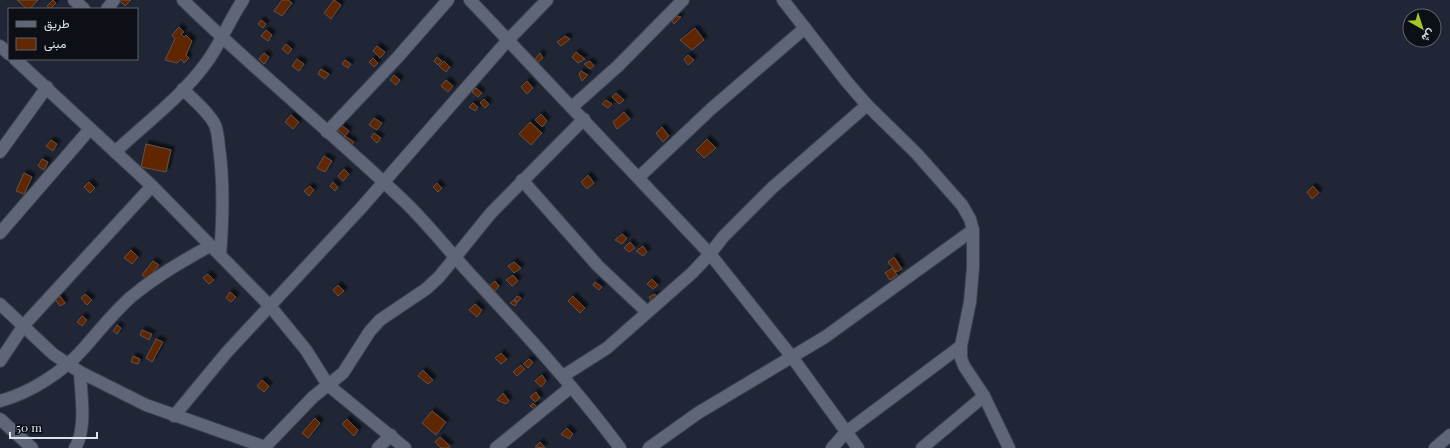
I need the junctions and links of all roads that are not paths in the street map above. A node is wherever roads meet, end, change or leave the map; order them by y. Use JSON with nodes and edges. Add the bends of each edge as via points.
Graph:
{"nodes":[{"id":1,"x":74,"y":0,"type":"edge"},
{"id":2,"x":114,"y":0,"type":"edge"},
{"id":3,"x":183,"y":0,"type":"edge"},
{"id":4,"x":243,"y":0,"type":"edge"},
{"id":5,"x":448,"y":0,"type":"edge"},
{"id":6,"x":470,"y":0,"type":"edge"},
{"id":7,"x":547,"y":0,"type":"edge"},
{"id":8,"x":683,"y":0,"type":"edge"},
{"id":9,"x":783,"y":0,"type":"edge"},
{"id":10,"x":83,"y":8,"type":"edge"},
{"id":11,"x":108,"y":8,"type":"edge"},
{"id":12,"x":805,"y":28,"type":"junction"},
{"id":13,"x":222,"y":39,"type":"junction"},
{"id":14,"x":508,"y":40,"type":"junction"},
{"id":15,"x":0,"y":46,"type":"edge"},
{"id":16,"x":8,"y":53,"type":"edge"},
{"id":17,"x":16,"y":60,"type":"edge"},
{"id":18,"x":47,"y":87,"type":"junction"},
{"id":19,"x":182,"y":89,"type":"junction"},
{"id":20,"x":867,"y":105,"type":"junction"},
{"id":21,"x":572,"y":107,"type":"junction"},
{"id":22,"x":584,"y":119,"type":"junction"},
{"id":23,"x":90,"y":129,"type":"junction"},
{"id":24,"x":327,"y":132,"type":"junction"},
{"id":25,"x":0,"y":152,"type":"edge"},
{"id":26,"x":115,"y":152,"type":"junction"},
{"id":27,"x":639,"y":177,"type":"junction"},
{"id":28,"x":522,"y":180,"type":"junction"},
{"id":29,"x":383,"y":182,"type":"junction"},
{"id":30,"x":152,"y":186,"type":"junction"},
{"id":31,"x":973,"y":230,"type":"junction"},
{"id":32,"x":0,"y":232,"type":"edge"},
{"id":33,"x":210,"y":246,"type":"junction"},
{"id":34,"x":710,"y":254,"type":"junction"},
{"id":35,"x":220,"y":255,"type":"junction"},
{"id":36,"x":455,"y":258,"type":"junction"},
{"id":37,"x":0,"y":304,"type":"edge"},
{"id":38,"x":270,"y":306,"type":"junction"},
{"id":39,"x":647,"y":312,"type":"junction"},
{"id":40,"x":24,"y":325,"type":"junction"},
{"id":41,"x":961,"y":346,"type":"junction"},
{"id":42,"x":792,"y":357,"type":"junction"},
{"id":43,"x":0,"y":361,"type":"edge"},
{"id":44,"x":68,"y":364,"type":"junction"},
{"id":45,"x":80,"y":372,"type":"junction"},
{"id":46,"x":563,"y":376,"type":"junction"},
{"id":47,"x":328,"y":385,"type":"junction"},
{"id":48,"x":571,"y":387,"type":"junction"},
{"id":49,"x":984,"y":396,"type":"junction"},
{"id":50,"x":0,"y":401,"type":"edge"},
{"id":51,"x":174,"y":416,"type":"junction"},
{"id":52,"x":0,"y":419,"type":"edge"},
{"id":53,"x":846,"y":432,"type":"junction"},
{"id":54,"x":1450,"y":434,"type":"edge"},
{"id":55,"x":391,"y":435,"type":"junction"},
{"id":56,"x":264,"y":447,"type":"edge"},
{"id":57,"x":32,"y":448,"type":"edge"},
{"id":58,"x":75,"y":448,"type":"edge"},
{"id":59,"x":378,"y":448,"type":"edge"},
{"id":60,"x":405,"y":448,"type":"edge"},
{"id":61,"x":496,"y":448,"type":"edge"},
{"id":62,"x":620,"y":448,"type":"edge"},
{"id":63,"x":649,"y":448,"type":"edge"},
{"id":64,"x":832,"y":448,"type":"edge"},
{"id":65,"x":858,"y":448,"type":"edge"},
{"id":66,"x":922,"y":448,"type":"edge"},
{"id":67,"x":1009,"y":448,"type":"edge"},
{"id":68,"x":1435,"y":448,"type":"edge"}],
"edges":[{"from":1,"to":10,"type":"street"},
{"from":2,"to":11,"type":"street"},
{"from":3,"to":13,"type":"street"},
{"from":4,"to":13,"type":"street","via":[[227,24]]},
{"from":5,"to":24,"type":"street"},
{"from":6,"to":14,"type":"street"},
{"from":7,"to":14,"type":"street"},
{"from":8,"to":21,"type":"street","via":[[618,66]]},
{"from":9,"to":12,"type":"street"},
{"from":12,"to":20,"type":"street"},
{"from":12,"to":27,"type":"street","via":[[726,95]]},
{"from":13,"to":19,"type":"street","via":[[209,60]]},
{"from":13,"to":24,"type":"street"},
{"from":14,"to":21,"type":"street"},
{"from":14,"to":29,"type":"street"},
{"from":15,"to":16,"type":"street"},
{"from":17,"to":18,"type":"street"},
{"from":18,"to":23,"type":"street"},
{"from":18,"to":25,"type":"street"},
{"from":19,"to":26,"type":"street"},
{"from":19,"to":35,"type":"street","via":[[217,129],[223,199]]},
{"from":20,"to":31,"type":"street","via":[[917,154],[962,205]]},
{"from":20,"to":34,"type":"street","via":[[772,188],[722,237]]},
{"from":21,"to":22,"type":"street"},
{"from":22,"to":27,"type":"street"},
{"from":22,"to":28,"type":"street"},
{"from":23,"to":26,"type":"street"},
{"from":23,"to":32,"type":"street"},
{"from":24,"to":29,"type":"street"},
{"from":26,"to":30,"type":"street"},
{"from":27,"to":34,"type":"street"},
{"from":28,"to":36,"type":"street","via":[[486,218]]},
{"from":28,"to":39,"type":"street","via":[[598,266]]},
{"from":29,"to":36,"type":"street","via":[[428,224]]},
{"from":29,"to":38,"type":"street"},
{"from":30,"to":33,"type":"street"},
{"from":30,"to":40,"type":"street"},
{"from":31,"to":41,"type":"street","via":[[970,302]]},
{"from":31,"to":42,"type":"street"},
{"from":33,"to":35,"type":"street"},
{"from":33,"to":44,"type":"street","via":[[174,265],[131,297]]},
{"from":34,"to":39,"type":"street"},
{"from":34,"to":42,"type":"street"},
{"from":35,"to":38,"type":"street"},
{"from":36,"to":46,"type":"street"},
{"from":36,"to":47,"type":"street","via":[[426,289],[380,320],[346,368]]},
{"from":37,"to":40,"type":"street"},
{"from":38,"to":47,"type":"street","via":[[306,350]]},
{"from":38,"to":51,"type":"street","via":[[227,352]]},
{"from":39,"to":46,"type":"street","via":[[606,348]]},
{"from":40,"to":43,"type":"street"},
{"from":40,"to":44,"type":"street","via":[[53,354]]},
{"from":41,"to":49,"type":"street","via":[[964,366]]},
{"from":41,"to":53,"type":"street"},
{"from":42,"to":53,"type":"street"},
{"from":42,"to":63,"type":"street","via":[[698,413]]},
{"from":44,"to":45,"type":"street"},
{"from":44,"to":50,"type":"street","via":[[25,391]]},
{"from":45,"to":51,"type":"street","via":[[130,398]]},
{"from":45,"to":58,"type":"street","via":[[81,425]]},
{"from":46,"to":48,"type":"street"},
{"from":47,"to":55,"type":"street"},
{"from":47,"to":56,"type":"street"},
{"from":48,"to":61,"type":"street"},
{"from":48,"to":62,"type":"street"},
{"from":49,"to":66,"type":"street"},
{"from":49,"to":67,"type":"street"},
{"from":51,"to":56,"type":"street"},
{"from":52,"to":57,"type":"street"},
{"from":53,"to":64,"type":"street"},
{"from":53,"to":65,"type":"street"},
{"from":54,"to":68,"type":"street"},
{"from":55,"to":59,"type":"street"},
{"from":55,"to":60,"type":"street"}]}
